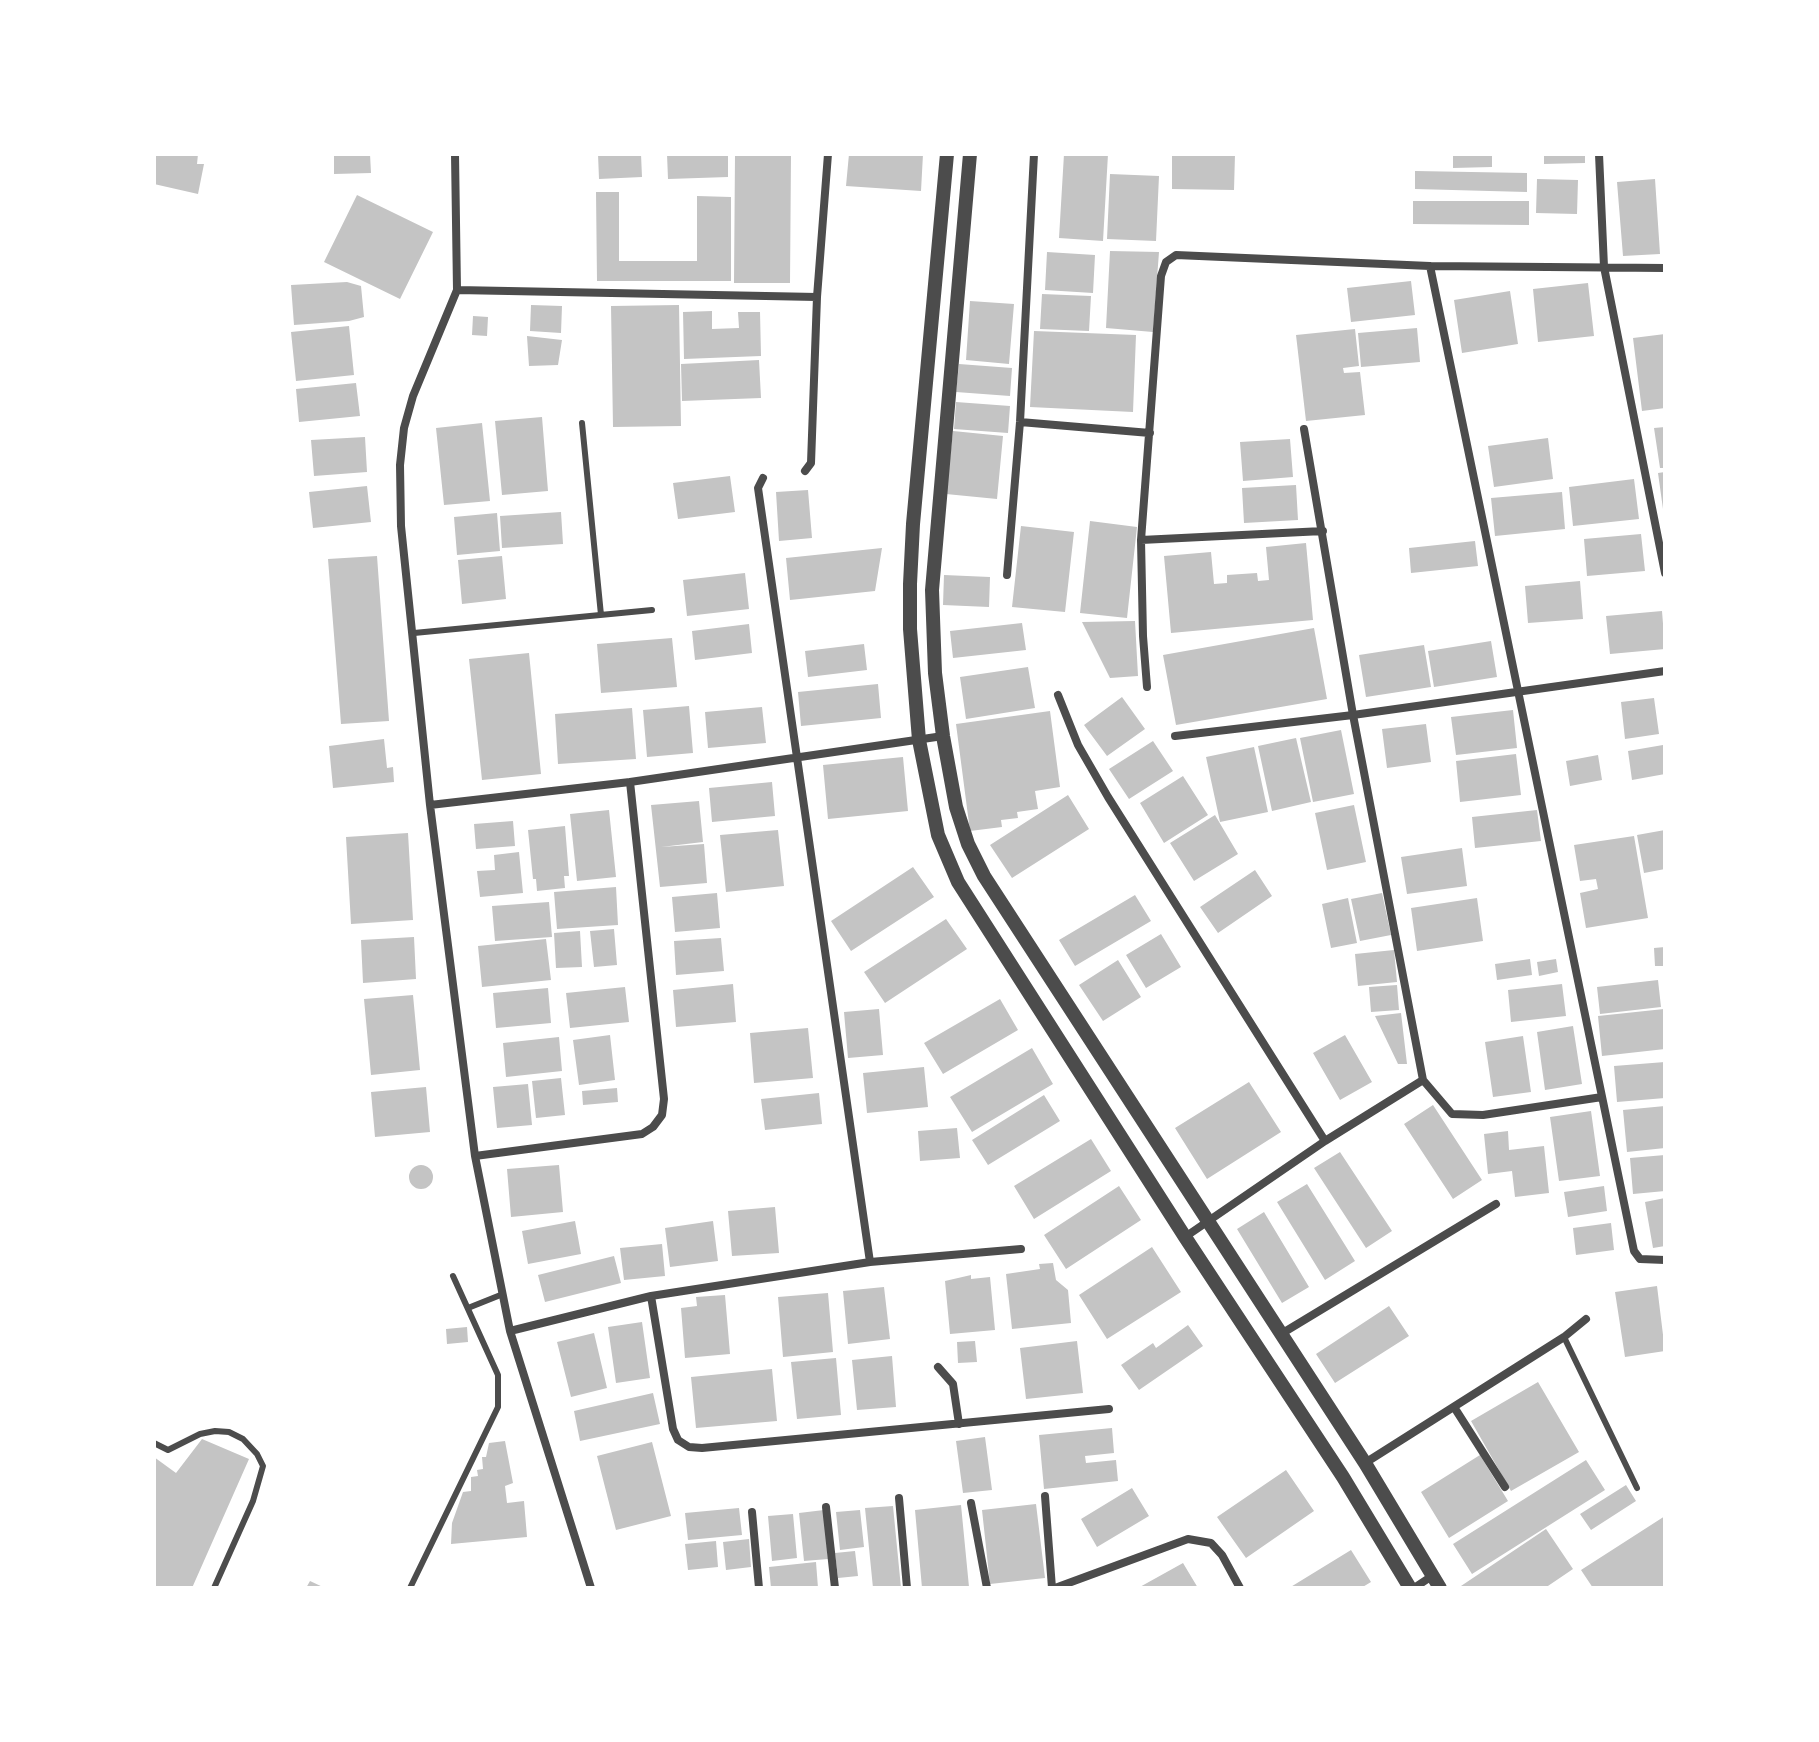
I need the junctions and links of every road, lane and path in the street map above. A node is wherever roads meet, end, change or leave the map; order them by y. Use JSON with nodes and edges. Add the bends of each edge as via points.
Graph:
{"nodes":[{"id":1,"x":455,"y":154,"type":"edge"},
{"id":2,"x":828,"y":154,"type":"edge"},
{"id":3,"x":947,"y":154,"type":"edge"},
{"id":4,"x":970,"y":154,"type":"edge"},
{"id":5,"x":1034,"y":154,"type":"edge"},
{"id":6,"x":1599,"y":154,"type":"edge"},
{"id":7,"x":1430,"y":266,"type":"junction"},
{"id":8,"x":1604,"y":267,"type":"junction"},
{"id":9,"x":1665,"y":268,"type":"edge"},
{"id":10,"x":457,"y":290,"type":"junction"},
{"id":11,"x":817,"y":297,"type":"junction"},
{"id":12,"x":1020,"y":422,"type":"junction"},
{"id":13,"x":582,"y":423,"type":"dead end"},
{"id":14,"x":1304,"y":429,"type":"dead end"},
{"id":15,"x":1150,"y":433,"type":"junction"},
{"id":16,"x":805,"y":471,"type":"dead end"},
{"id":17,"x":763,"y":478,"type":"dead end"},
{"id":18,"x":1323,"y":531,"type":"junction"},
{"id":19,"x":1141,"y":540,"type":"junction"},
{"id":20,"x":1665,"y":573,"type":"edge"},
{"id":21,"x":1007,"y":575,"type":"dead end"},
{"id":22,"x":652,"y":610,"type":"dead end"},
{"id":23,"x":601,"y":615,"type":"junction"},
{"id":24,"x":414,"y":633,"type":"junction"},
{"id":25,"x":1665,"y":671,"type":"edge"},
{"id":26,"x":1147,"y":687,"type":"dead end"},
{"id":27,"x":1519,"y":691,"type":"junction"},
{"id":28,"x":1058,"y":695,"type":"dead end"},
{"id":29,"x":1353,"y":715,"type":"junction"},
{"id":30,"x":943,"y":736,"type":"junction"},
{"id":31,"x":1175,"y":736,"type":"dead end"},
{"id":32,"x":919,"y":740,"type":"junction"},
{"id":33,"x":796,"y":757,"type":"junction"},
{"id":34,"x":630,"y":782,"type":"junction"},
{"id":35,"x":430,"y":805,"type":"junction"},
{"id":36,"x":1423,"y":1080,"type":"junction"},
{"id":37,"x":1602,"y":1097,"type":"junction"},
{"id":38,"x":1325,"y":1141,"type":"junction"},
{"id":39,"x":475,"y":1156,"type":"junction"},
{"id":40,"x":1496,"y":1204,"type":"dead end"},
{"id":41,"x":1209,"y":1222,"type":"junction"},
{"id":42,"x":1185,"y":1237,"type":"junction"},
{"id":43,"x":1021,"y":1249,"type":"dead end"},
{"id":44,"x":1665,"y":1260,"type":"edge"},
{"id":45,"x":870,"y":1262,"type":"junction"},
{"id":46,"x":453,"y":1276,"type":"dead end"},
{"id":47,"x":503,"y":1294,"type":"junction"},
{"id":48,"x":651,"y":1296,"type":"junction"},
{"id":49,"x":468,"y":1308,"type":"junction"},
{"id":50,"x":1586,"y":1319,"type":"dead end"},
{"id":51,"x":510,"y":1331,"type":"junction"},
{"id":52,"x":1281,"y":1334,"type":"junction"},
{"id":53,"x":1564,"y":1337,"type":"junction"},
{"id":54,"x":938,"y":1367,"type":"dead end"},
{"id":55,"x":1454,"y":1407,"type":"junction"},
{"id":56,"x":1109,"y":1409,"type":"dead end"},
{"id":57,"x":959,"y":1424,"type":"junction"},
{"id":58,"x":154,"y":1443,"type":"edge"},
{"id":59,"x":1365,"y":1463,"type":"junction"},
{"id":60,"x":1505,"y":1487,"type":"dead end"},
{"id":61,"x":1637,"y":1488,"type":"dead end"},
{"id":62,"x":1045,"y":1496,"type":"dead end"},
{"id":63,"x":899,"y":1498,"type":"dead end"},
{"id":64,"x":971,"y":1503,"type":"dead end"},
{"id":65,"x":826,"y":1507,"type":"dead end"},
{"id":66,"x":752,"y":1512,"type":"dead end"},
{"id":67,"x":1436,"y":1582,"type":"edge"},
{"id":68,"x":214,"y":1588,"type":"edge"},
{"id":69,"x":410,"y":1588,"type":"edge"},
{"id":70,"x":591,"y":1588,"type":"edge"},
{"id":71,"x":759,"y":1588,"type":"edge"},
{"id":72,"x":835,"y":1588,"type":"edge"},
{"id":73,"x":907,"y":1588,"type":"edge"},
{"id":74,"x":987,"y":1588,"type":"edge"},
{"id":75,"x":1054,"y":1588,"type":"edge"},
{"id":76,"x":1240,"y":1588,"type":"edge"},
{"id":77,"x":1412,"y":1588,"type":"edge"}],
"edges":[{"from":1,"to":10,"type":"street"},
{"from":2,"to":11,"type":"street"},
{"from":3,"to":32,"type":"street","via":[[913,524],[910,629]]},
{"from":4,"to":30,"type":"street","via":[[932,590]]},
{"from":5,"to":12,"type":"street"},
{"from":6,"to":8,"type":"street"},
{"from":7,"to":8,"type":"street"},
{"from":7,"to":15,"type":"street","via":[[1176,255],[1166,262],[1161,276]]},
{"from":7,"to":27,"type":"street"},
{"from":8,"to":9,"type":"street"},
{"from":8,"to":20,"type":"street"},
{"from":10,"to":11,"type":"street"},
{"from":10,"to":24,"type":"street","via":[[404,428],[401,526]]},
{"from":11,"to":16,"type":"street","via":[[811,463]]},
{"from":12,"to":15,"type":"street"},
{"from":12,"to":21,"type":"street"},
{"from":13,"to":23,"type":"lane"},
{"from":14,"to":18,"type":"street"},
{"from":15,"to":19,"type":"street"},
{"from":17,"to":33,"type":"street","via":[[758,488]]},
{"from":18,"to":19,"type":"street"},
{"from":18,"to":29,"type":"street"},
{"from":19,"to":26,"type":"street"},
{"from":22,"to":23,"type":"lane"},
{"from":23,"to":24,"type":"lane"},
{"from":24,"to":35,"type":"street"},
{"from":25,"to":27,"type":"street"},
{"from":27,"to":29,"type":"street"},
{"from":27,"to":37,"type":"street"},
{"from":28,"to":38,"type":"street","via":[[1078,745],[1108,797]]},
{"from":29,"to":31,"type":"street"},
{"from":29,"to":36,"type":"street"},
{"from":30,"to":32,"type":"street"},
{"from":30,"to":41,"type":"street","via":[[956,807],[984,876]]},
{"from":32,"to":33,"type":"street"},
{"from":32,"to":42,"type":"street","via":[[938,835],[958,882]]},
{"from":33,"to":34,"type":"street"},
{"from":33,"to":45,"type":"street"},
{"from":34,"to":35,"type":"street"},
{"from":34,"to":39,"type":"street","via":[[662,1115],[642,1134]]},
{"from":35,"to":39,"type":"street"},
{"from":36,"to":37,"type":"street","via":[[1452,1114],[1483,1115]]},
{"from":36,"to":38,"type":"street"},
{"from":37,"to":44,"type":"street","via":[[1634,1251],[1640,1259]]},
{"from":38,"to":41,"type":"street"},
{"from":39,"to":47,"type":"street"},
{"from":40,"to":52,"type":"street"},
{"from":41,"to":42,"type":"street"},
{"from":41,"to":52,"type":"street"},
{"from":42,"to":77,"type":"street"},
{"from":43,"to":45,"type":"street"},
{"from":45,"to":48,"type":"street"},
{"from":46,"to":49,"type":"lane"},
{"from":47,"to":49,"type":"lane"},
{"from":47,"to":51,"type":"street"},
{"from":48,"to":51,"type":"street"},
{"from":48,"to":57,"type":"street","via":[[673,1429],[689,1447]]},
{"from":49,"to":69,"type":"lane","via":[[498,1375],[498,1407]]},
{"from":50,"to":53,"type":"street"},
{"from":51,"to":70,"type":"street"},
{"from":52,"to":59,"type":"street"},
{"from":53,"to":55,"type":"street"},
{"from":53,"to":61,"type":"lane"},
{"from":54,"to":57,"type":"street","via":[[953,1384]]},
{"from":55,"to":59,"type":"street"},
{"from":55,"to":60,"type":"street"},
{"from":56,"to":57,"type":"street"},
{"from":58,"to":68,"type":"lane","via":[[168,1450],[200,1434],[229,1432],[243,1439],[263,1466]]},
{"from":59,"to":67,"type":"street"},
{"from":62,"to":75,"type":"street"},
{"from":63,"to":73,"type":"street"},
{"from":64,"to":74,"type":"street"},
{"from":65,"to":72,"type":"street"},
{"from":66,"to":71,"type":"street"},
{"from":67,"to":77,"type":"street"},
{"from":75,"to":76,"type":"street","via":[[1188,1539],[1211,1543]]}]}
